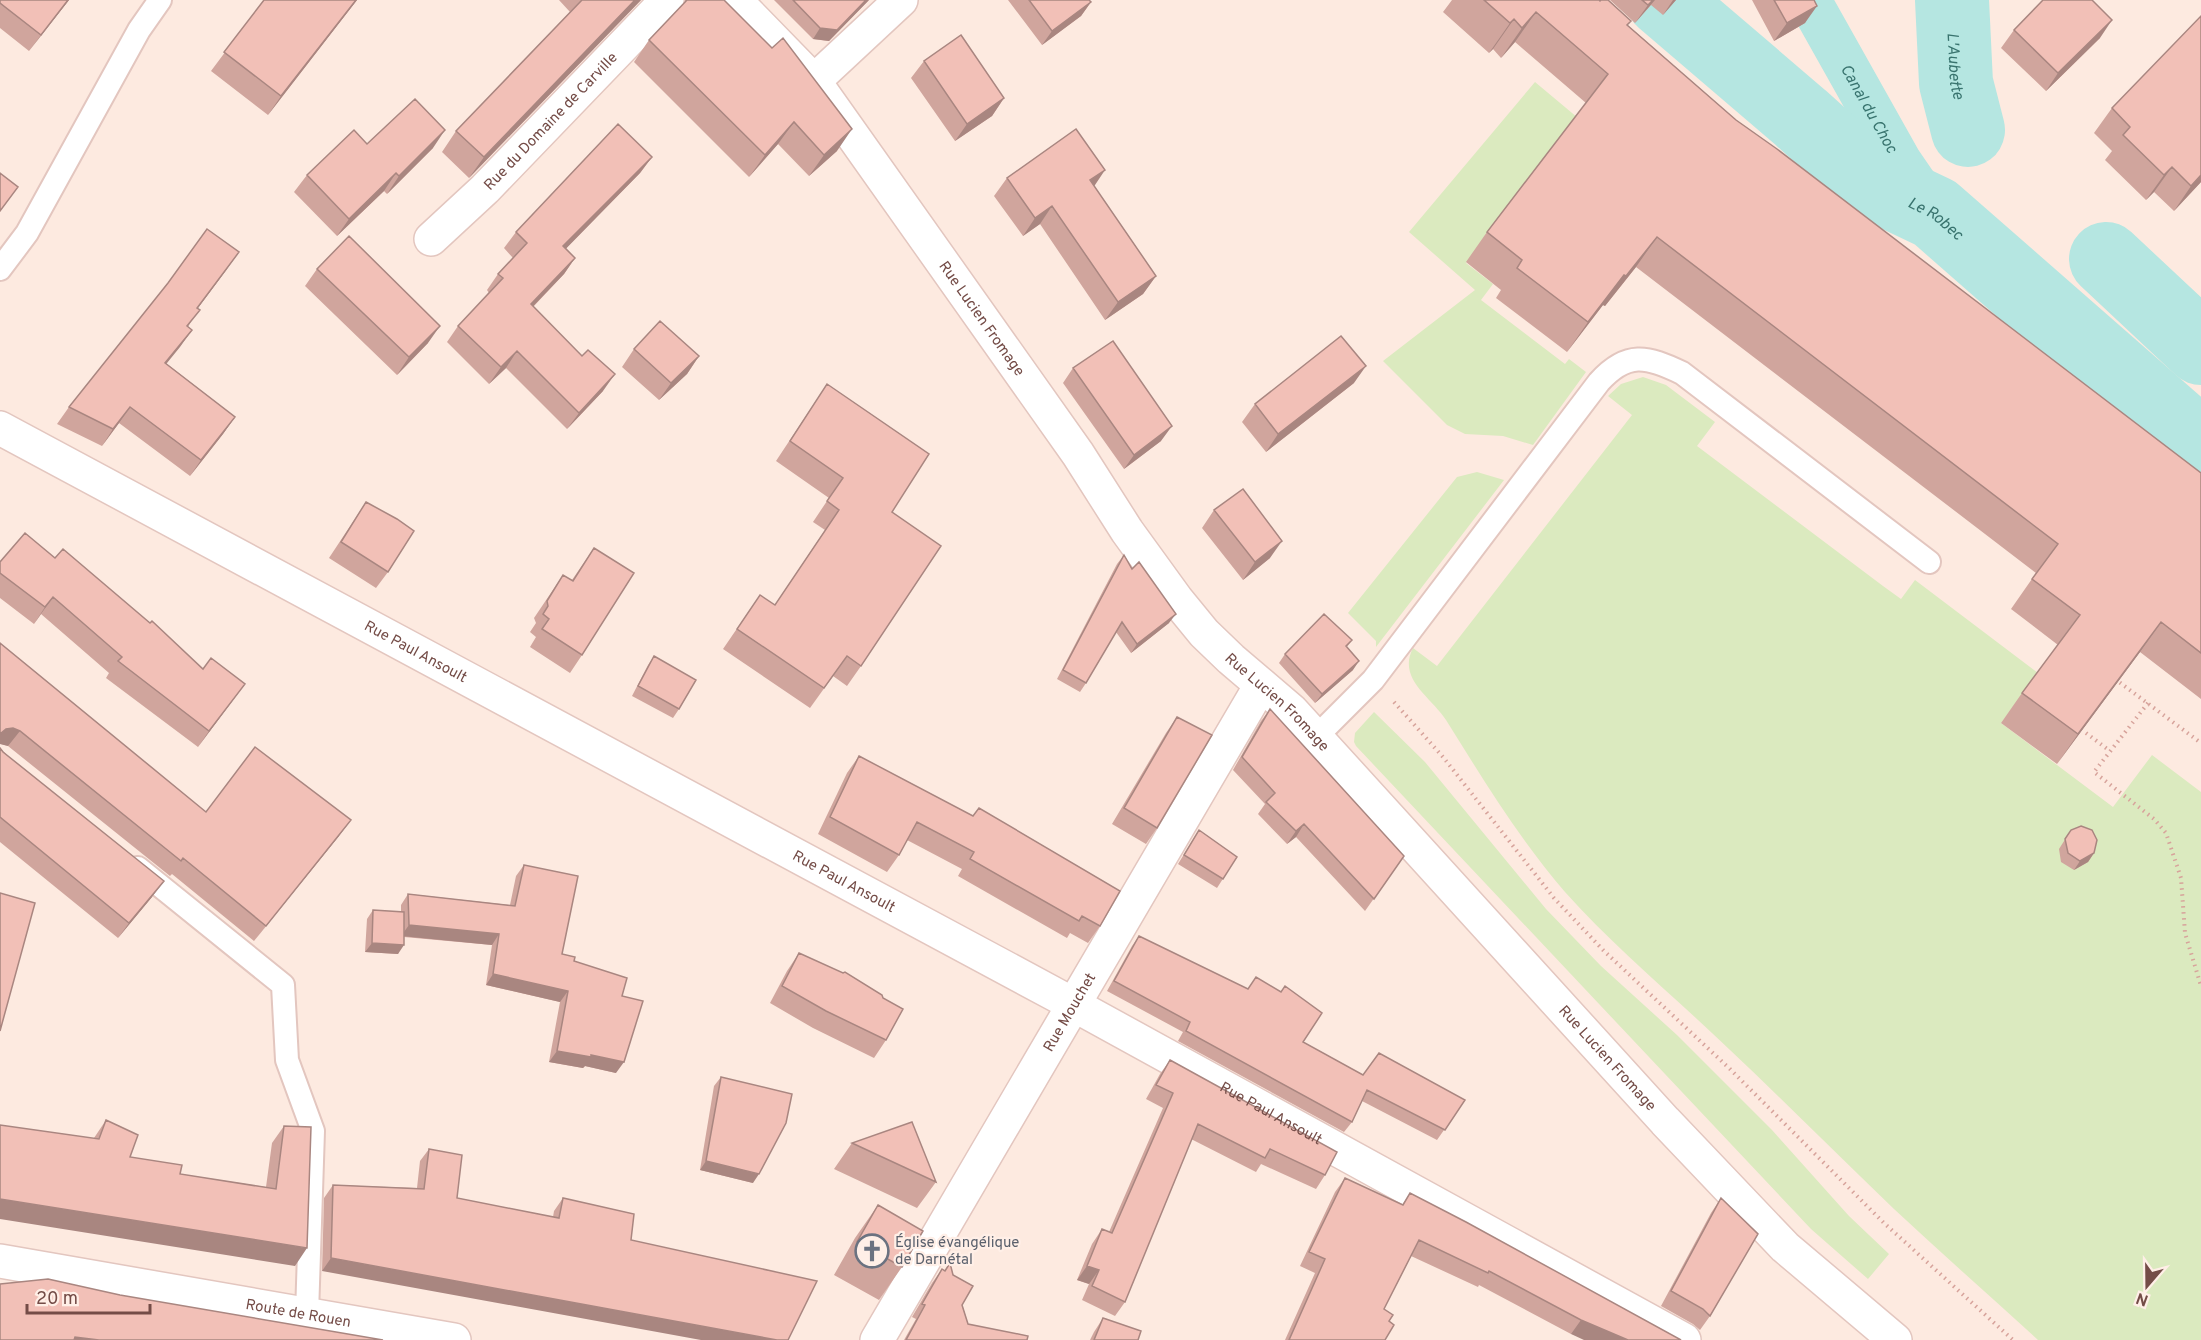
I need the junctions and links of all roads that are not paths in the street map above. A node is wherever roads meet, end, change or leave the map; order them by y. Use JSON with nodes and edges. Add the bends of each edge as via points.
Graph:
{"nodes":[{"id":1,"x":160,"y":0,"type":"edge"},
{"id":2,"x":667,"y":0,"type":"edge"},
{"id":3,"x":735,"y":0,"type":"edge"},
{"id":4,"x":901,"y":0,"type":"edge"},
{"id":5,"x":814,"y":81,"type":"junction"},
{"id":6,"x":431,"y":239,"type":"dead end"},
{"id":7,"x":0,"y":269,"type":"edge"},
{"id":8,"x":0,"y":428,"type":"edge"},
{"id":9,"x":1929,"y":562,"type":"dead end"},
{"id":10,"x":1261,"y":685,"type":"junction"},
{"id":11,"x":1316,"y":737,"type":"junction"},
{"id":12,"x":119,"y":853,"type":"edge"},
{"id":13,"x":1072,"y":1004,"type":"junction"},
{"id":14,"x":0,"y":1261,"type":"edge"},
{"id":15,"x":307,"y":1314,"type":"junction"},
{"id":16,"x":454,"y":1340,"type":"edge"},
{"id":17,"x":877,"y":1340,"type":"edge"},
{"id":18,"x":1684,"y":1340,"type":"edge"},
{"id":19,"x":1895,"y":1340,"type":"edge"}],
"edges":[{"from":1,"to":7,"type":"lane","via":[[139,30],[27,233]]},
{"from":2,"to":6,"type":"street","name":"Rue du Domaine de Carville","via":[[485,189]]},
{"from":3,"to":5,"type":"street","name":"Rue Lucien Fromage"},
{"from":4,"to":5,"type":"street"},
{"from":5,"to":10,"type":"street","name":"Rue Lucien Fromage","via":[[1177,600],[1204,633]]},
{"from":8,"to":13,"type":"street","name":"Rue Paul Ansoult"},
{"from":9,"to":11,"type":"lane","via":[[1682,373],[1642,358],[1624,362],[1599,382],[1373,680]]},
{"from":10,"to":11,"type":"street","name":"Rue Lucien Fromage"},
{"from":10,"to":13,"type":"street","name":"Rue Mouchet"},
{"from":11,"to":19,"type":"street","name":"Rue Lucien Fromage","via":[[1777,1239]]},
{"from":12,"to":15,"type":"lane","via":[[283,986],[287,1059],[313,1131]]},
{"from":13,"to":17,"type":"street","name":"Rue Mouchet"},
{"from":13,"to":18,"type":"street","name":"Rue Paul Ansoult"},
{"from":14,"to":15,"type":"street","name":"Route de Rouen"},
{"from":15,"to":16,"type":"street","name":"Route de Rouen"}]}
